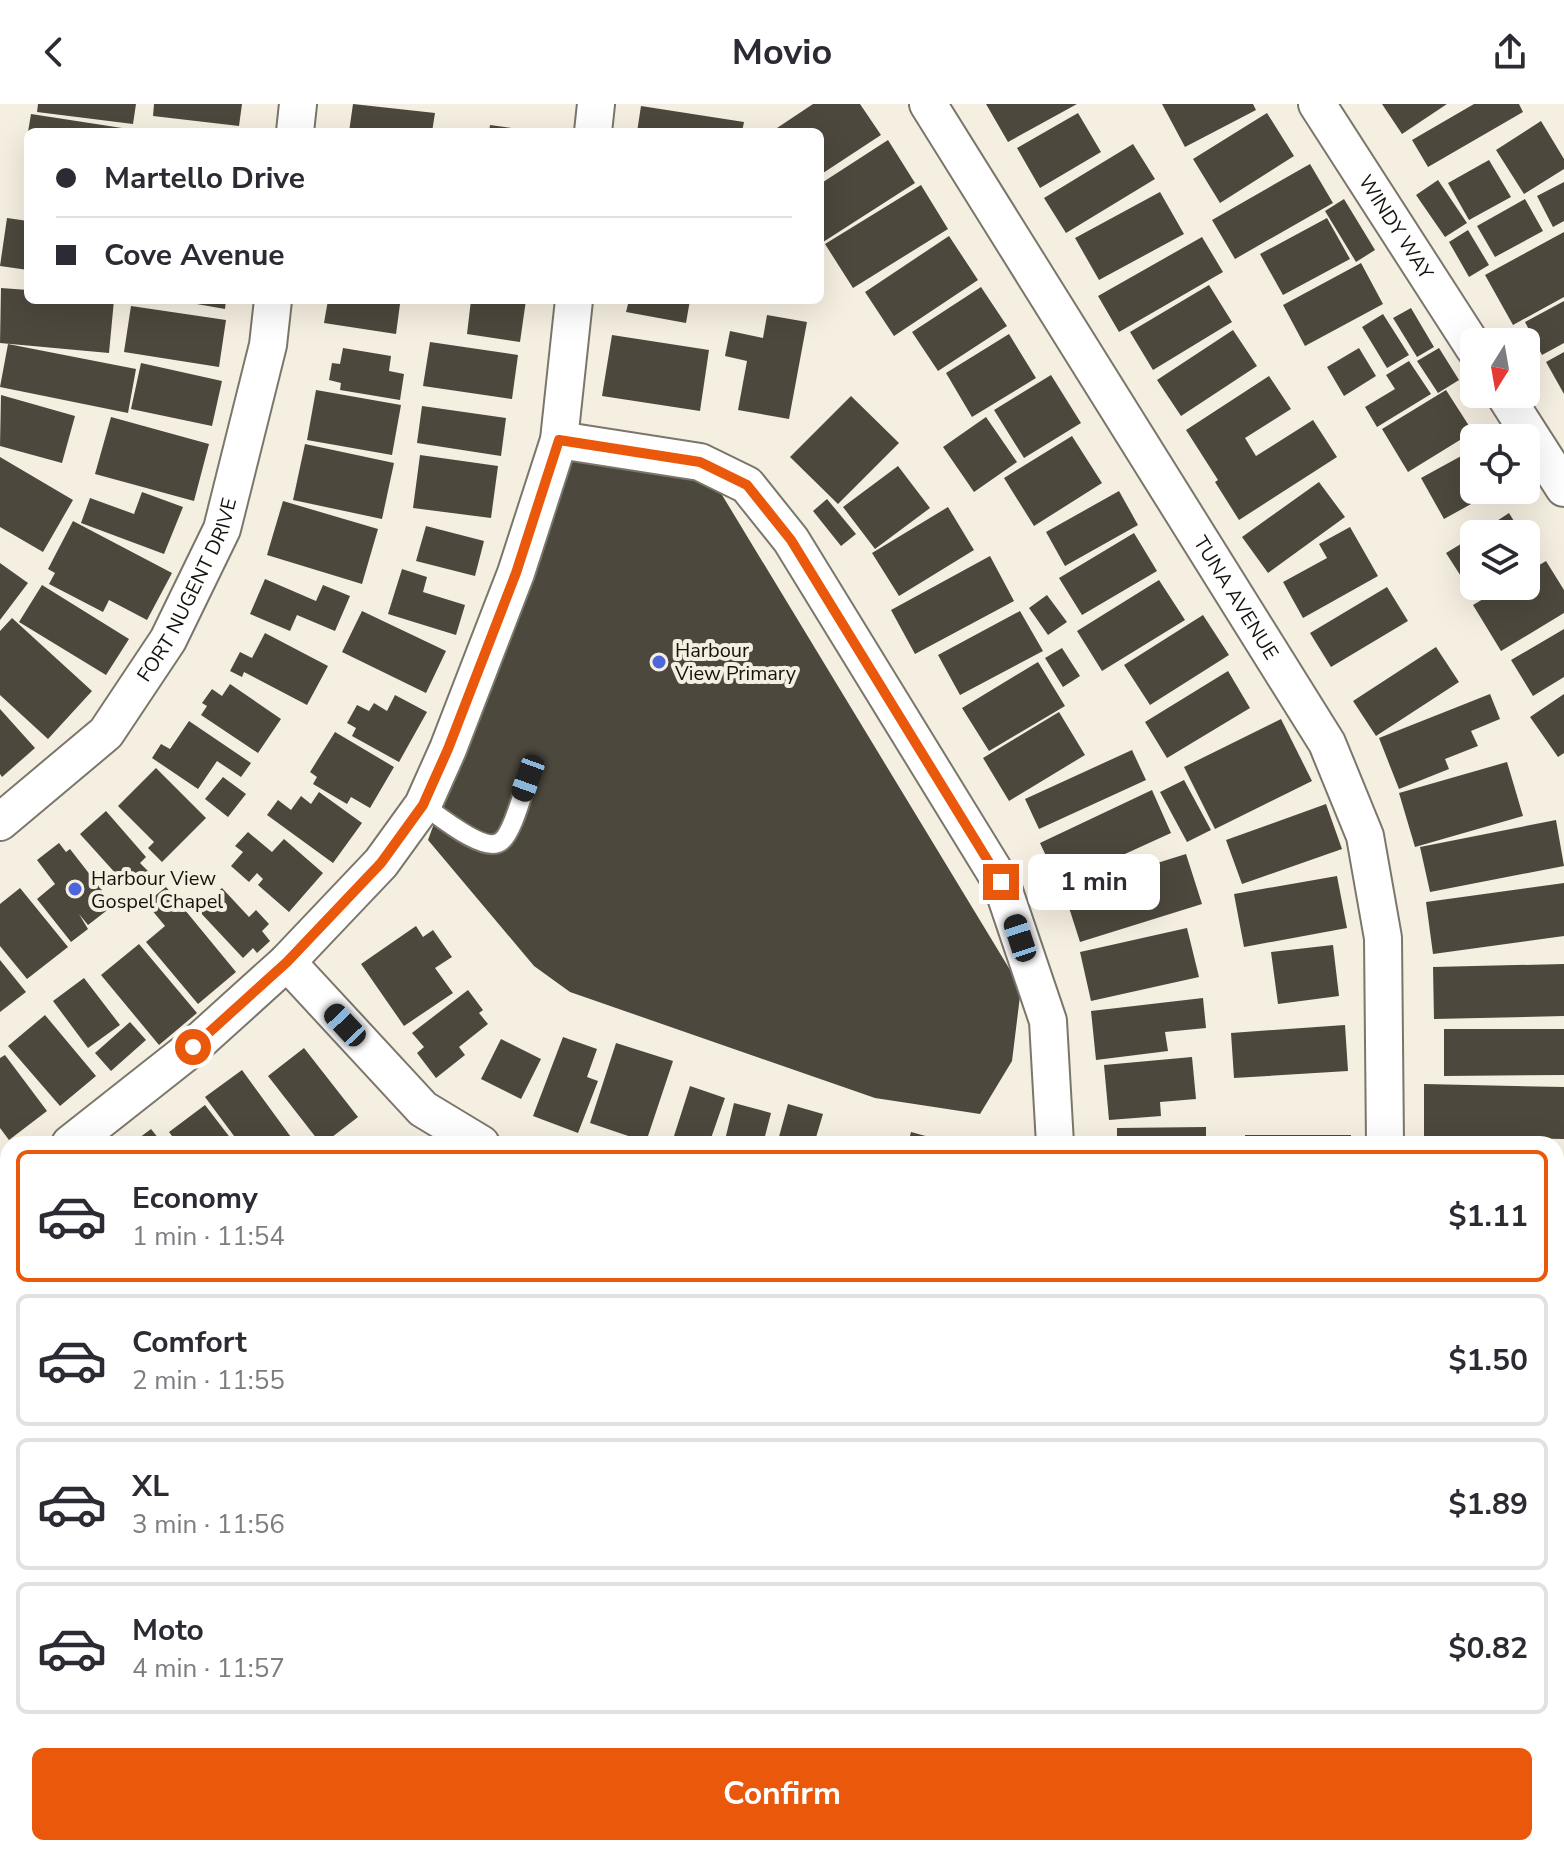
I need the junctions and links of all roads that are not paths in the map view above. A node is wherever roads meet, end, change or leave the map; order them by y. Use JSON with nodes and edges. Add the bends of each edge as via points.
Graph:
{"nodes":[{"id":1,"x":298,"y":104,"type":"edge"},
{"id":2,"x":596,"y":104,"type":"edge"},
{"id":3,"x":928,"y":104,"type":"edge"},
{"id":4,"x":1317,"y":104,"type":"edge"},
{"id":5,"x":295,"y":128,"type":"edge"},
{"id":6,"x":593,"y":128,"type":"edge"},
{"id":7,"x":273,"y":304,"type":"edge"},
{"id":8,"x":574,"y":304,"type":"edge"},
{"id":9,"x":1461,"y":328,"type":"edge"},
{"id":10,"x":1513,"y":408,"type":"edge"},
{"id":11,"x":559,"y":440,"type":"junction"},
{"id":12,"x":1564,"y":488,"type":"edge"},
{"id":13,"x":528,"y":778,"type":"dead end"},
{"id":14,"x":423,"y":805,"type":"junction"},
{"id":15,"x":0,"y":822,"type":"edge"},
{"id":16,"x":287,"y":962,"type":"junction"},
{"id":17,"x":80,"y":1136,"type":"edge"},
{"id":18,"x":468,"y":1136,"type":"edge"},
{"id":19,"x":1055,"y":1136,"type":"edge"},
{"id":20,"x":1385,"y":1136,"type":"edge"}],
"edges":[{"from":1,"to":5,"type":"street"},
{"from":2,"to":6,"type":"street"},
{"from":3,"to":20,"type":"street","name":"TUNA AVENUE","via":[[1327,743],[1365,836],[1383,938]]},
{"from":4,"to":9,"type":"street","name":"WINDY WAY"},
{"from":7,"to":15,"type":"street","name":"FORT NUGENT DRIVE","via":[[268,345],[222,529],[168,640],[106,733]]},
{"from":8,"to":11,"type":"street"},
{"from":10,"to":12,"type":"street"},
{"from":11,"to":14,"type":"street","via":[[516,573]]},
{"from":11,"to":19,"type":"street","via":[[700,462],[747,485],[791,540],[1001,882],[1048,1021]]},
{"from":13,"to":14,"type":"lane","via":[[500,843],[488,845],[466,835]]},
{"from":14,"to":16,"type":"street","via":[[381,863]]},
{"from":16,"to":17,"type":"street","via":[[193,1047]]},
{"from":16,"to":18,"type":"street","via":[[423,1109]]}]}
